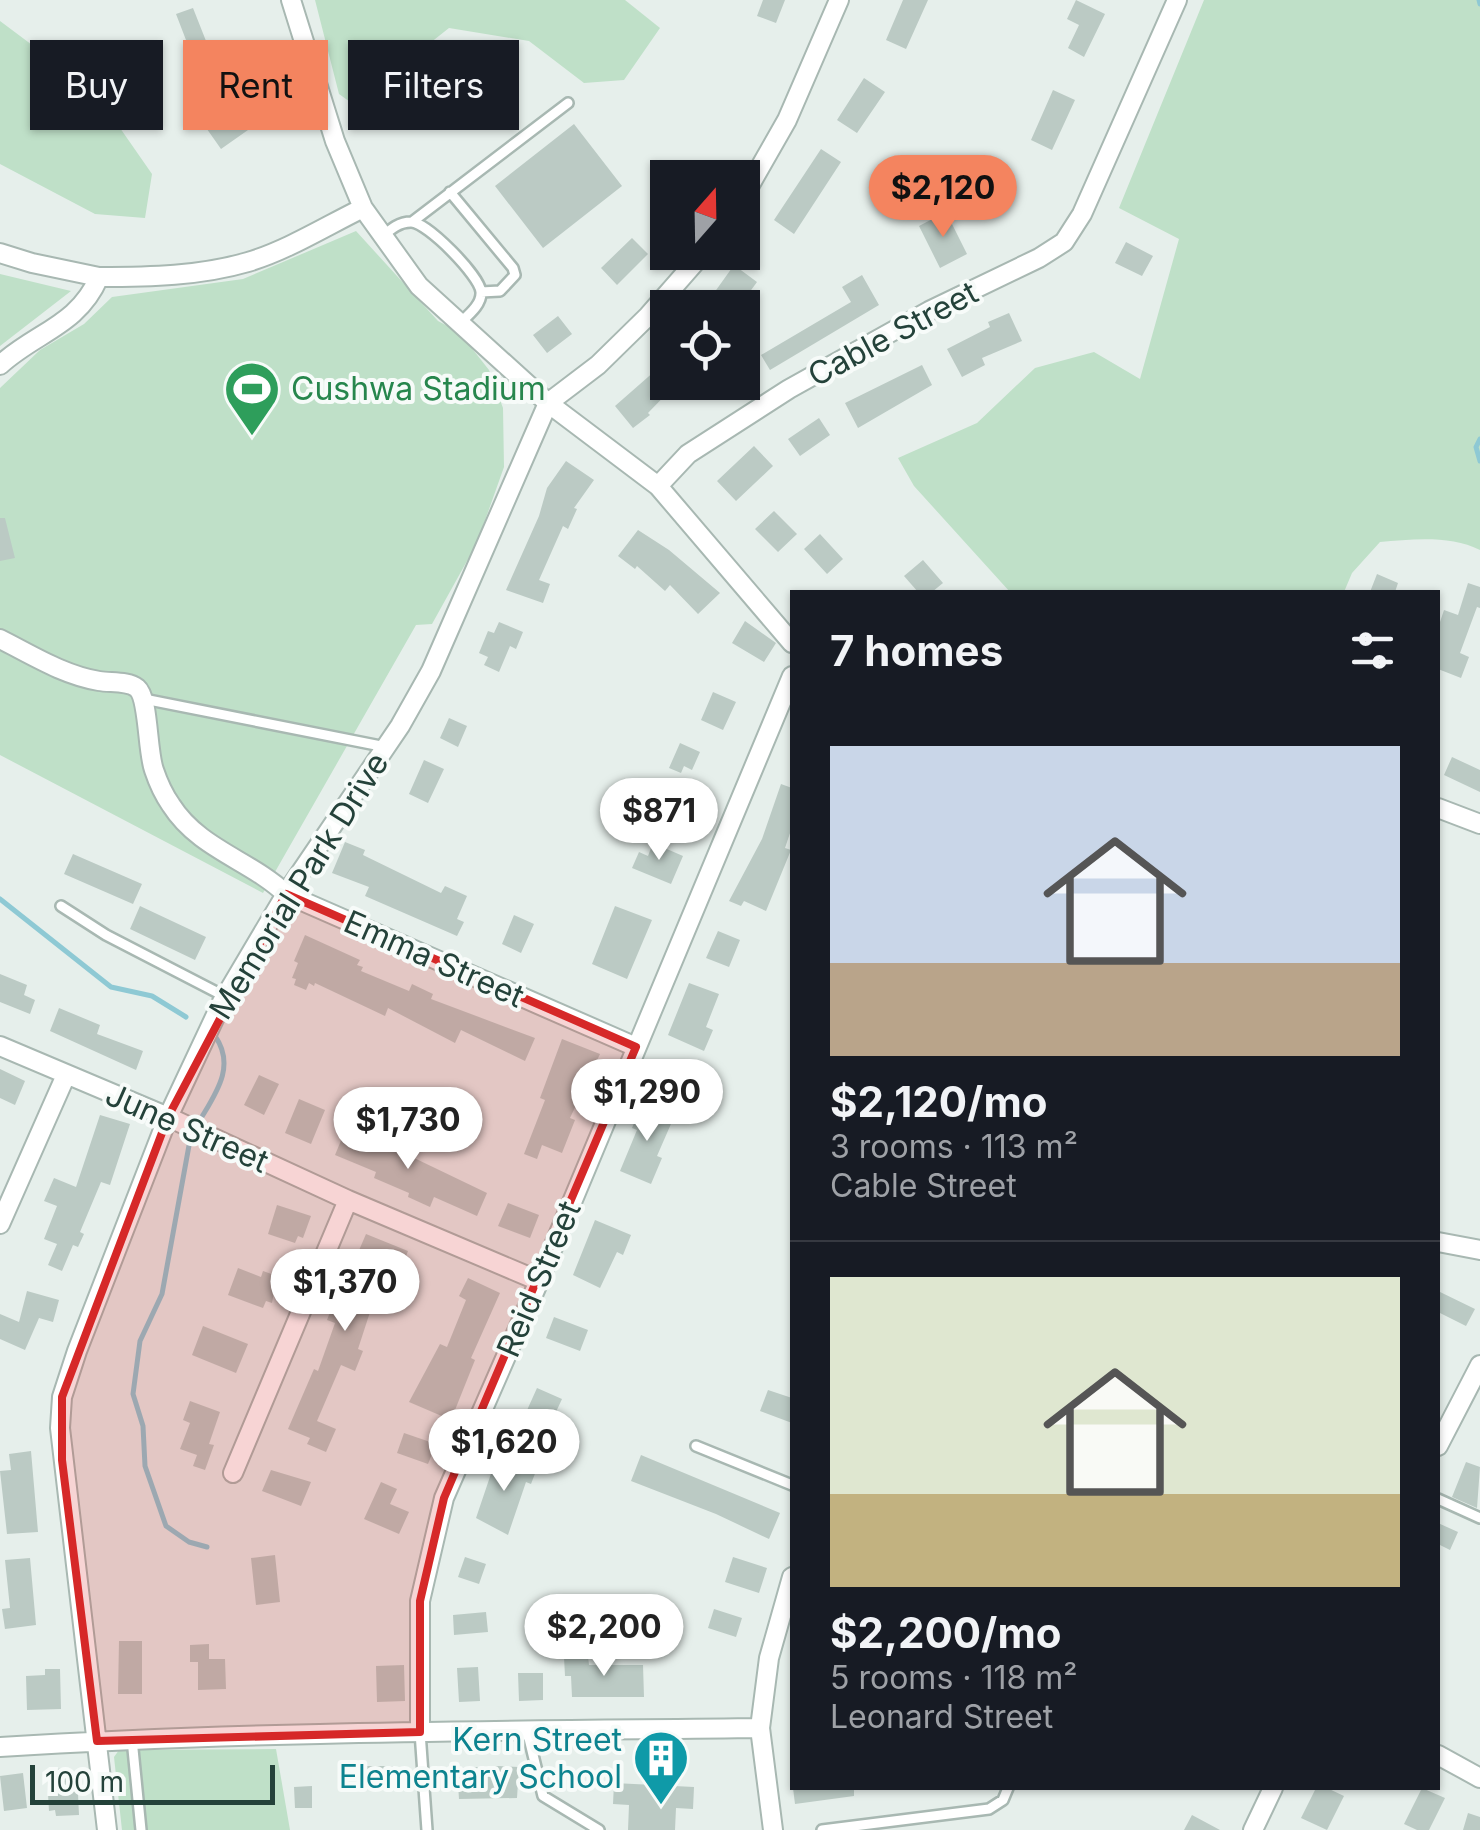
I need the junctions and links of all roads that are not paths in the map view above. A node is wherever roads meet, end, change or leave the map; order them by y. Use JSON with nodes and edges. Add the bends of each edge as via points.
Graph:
{"nodes":[{"id":1,"x":291,"y":0,"type":"edge"},
{"id":2,"x":839,"y":0,"type":"edge"},
{"id":3,"x":1178,"y":0,"type":"edge"},
{"id":4,"x":303,"y":40,"type":"edge"},
{"id":5,"x":568,"y":103,"type":"dead end"},
{"id":6,"x":328,"y":119,"type":"edge"},
{"id":7,"x":760,"y":167,"type":"edge"},
{"id":8,"x":450,"y":192,"type":"junction"},
{"id":9,"x":363,"y":208,"type":"junction"},
{"id":10,"x":412,"y":222,"type":"junction"},
{"id":11,"x":383,"y":236,"type":"junction"},
{"id":12,"x":0,"y":253,"type":"edge"},
{"id":13,"x":688,"y":270,"type":"edge"},
{"id":14,"x":100,"y":276,"type":"junction"},
{"id":15,"x":481,"y":292,"type":"junction"},
{"id":16,"x":459,"y":324,"type":"junction"},
{"id":17,"x":0,"y":365,"type":"edge"},
{"id":18,"x":548,"y":403,"type":"junction"},
{"id":19,"x":658,"y":486,"type":"junction"},
{"id":20,"x":0,"y":639,"type":"edge"},
{"id":21,"x":790,"y":641,"type":"edge"},
{"id":22,"x":790,"y":681,"type":"edge"},
{"id":23,"x":144,"y":699,"type":"junction"},
{"id":24,"x":386,"y":746,"type":"junction"},
{"id":25,"x":1440,"y":809,"type":"edge"},
{"id":26,"x":1480,"y":824,"type":"edge"},
{"id":27,"x":286,"y":894,"type":"junction"},
{"id":28,"x":61,"y":906,"type":"dead end"},
{"id":29,"x":226,"y":997,"type":"junction"},
{"id":30,"x":0,"y":1046,"type":"edge"},
{"id":31,"x":636,"y":1047,"type":"junction"},
{"id":32,"x":66,"y":1076,"type":"junction"},
{"id":33,"x":168,"y":1117,"type":"junction"},
{"id":34,"x":348,"y":1200,"type":"junction"},
{"id":35,"x":0,"y":1224,"type":"edge"},
{"id":36,"x":1440,"y":1242,"type":"edge"},
{"id":37,"x":1480,"y":1250,"type":"edge"},
{"id":38,"x":540,"y":1281,"type":"junction"},
{"id":39,"x":1480,"y":1365,"type":"edge"},
{"id":40,"x":1440,"y":1442,"type":"edge"},
{"id":41,"x":696,"y":1446,"type":"dead end"},
{"id":42,"x":233,"y":1473,"type":"dead end"},
{"id":43,"x":790,"y":1484,"type":"edge"},
{"id":44,"x":1440,"y":1500,"type":"edge"},
{"id":45,"x":1480,"y":1518,"type":"edge"},
{"id":46,"x":790,"y":1584,"type":"edge"},
{"id":47,"x":760,"y":1728,"type":"junction"},
{"id":48,"x":527,"y":1730,"type":"junction"},
{"id":49,"x":420,"y":1732,"type":"junction"},
{"id":50,"x":132,"y":1740,"type":"junction"},
{"id":51,"x":97,"y":1741,"type":"junction"},
{"id":52,"x":0,"y":1747,"type":"edge"},
{"id":53,"x":1440,"y":1756,"type":"edge"},
{"id":54,"x":1480,"y":1778,"type":"edge"},
{"id":55,"x":1007,"y":1790,"type":"edge"},
{"id":56,"x":1272,"y":1790,"type":"edge"},
{"id":57,"x":107,"y":1830,"type":"edge"},
{"id":58,"x":141,"y":1830,"type":"edge"},
{"id":59,"x":427,"y":1830,"type":"edge"},
{"id":60,"x":599,"y":1830,"type":"edge"},
{"id":61,"x":773,"y":1830,"type":"edge"},
{"id":62,"x":822,"y":1830,"type":"edge"},
{"id":63,"x":1253,"y":1830,"type":"edge"}],
"edges":[{"from":1,"to":4,"type":"street"},
{"from":2,"to":7,"type":"street"},
{"from":3,"to":19,"type":"street","name":"Cable Street","via":[[1064,242],[789,389],[688,454]]},
{"from":5,"to":8,"type":"lane"},
{"from":6,"to":9,"type":"street"},
{"from":8,"to":10,"type":"lane"},
{"from":8,"to":15,"type":"lane","via":[[513,268],[515,276],[500,290]]},
{"from":9,"to":11,"type":"street"},
{"from":9,"to":14,"type":"street","via":[[213,271]]},
{"from":10,"to":11,"type":"lane"},
{"from":10,"to":15,"type":"lane","via":[[436,234]]},
{"from":11,"to":16,"type":"street","via":[[419,286]]},
{"from":12,"to":14,"type":"street"},
{"from":13,"to":18,"type":"street","name":"Memorial Park Drive","via":[[598,365]]},
{"from":14,"to":17,"type":"street","via":[[80,310]]},
{"from":15,"to":16,"type":"lane"},
{"from":16,"to":18,"type":"street"},
{"from":18,"to":19,"type":"street"},
{"from":18,"to":24,"type":"street","name":"Memorial Park Drive","via":[[431,671]]},
{"from":19,"to":21,"type":"street"},
{"from":20,"to":23,"type":"street","via":[[86,679],[131,685]]},
{"from":22,"to":31,"type":"street","name":"Reid Street"},
{"from":23,"to":24,"type":"lane"},
{"from":23,"to":27,"type":"street","name":"Emma Street","via":[[154,770],[187,828]]},
{"from":24,"to":27,"type":"street","name":"Memorial Park Drive"},
{"from":25,"to":26,"type":"street"},
{"from":27,"to":29,"type":"street","name":"Memorial Park Drive"},
{"from":27,"to":31,"type":"street","name":"Emma Street"},
{"from":28,"to":29,"type":"lane"},
{"from":29,"to":33,"type":"street","name":"Memorial Park Drive"},
{"from":30,"to":32,"type":"street","name":"June Street"},
{"from":31,"to":38,"type":"street","name":"Reid Street"},
{"from":32,"to":33,"type":"street","name":"June Street"},
{"from":32,"to":35,"type":"street"},
{"from":33,"to":34,"type":"street","name":"June Street"},
{"from":33,"to":51,"type":"street","name":"Memorial Park Drive","via":[[62,1397],[62,1460]]},
{"from":34,"to":38,"type":"street","name":"June Street"},
{"from":34,"to":42,"type":"street"},
{"from":36,"to":37,"type":"street"},
{"from":38,"to":49,"type":"street","name":"Reid Street","via":[[444,1498],[432,1542],[420,1601]]},
{"from":39,"to":40,"type":"street"},
{"from":41,"to":43,"type":"lane"},
{"from":44,"to":45,"type":"lane"},
{"from":46,"to":47,"type":"street","via":[[769,1658]]},
{"from":47,"to":48,"type":"street"},
{"from":47,"to":61,"type":"street"},
{"from":48,"to":49,"type":"street"},
{"from":48,"to":60,"type":"lane","via":[[543,1796]]},
{"from":49,"to":50,"type":"street"},
{"from":49,"to":59,"type":"lane"},
{"from":50,"to":51,"type":"street"},
{"from":50,"to":58,"type":"lane"},
{"from":51,"to":52,"type":"street"},
{"from":51,"to":57,"type":"street","name":"Memorial Park Drive"},
{"from":53,"to":54,"type":"street"},
{"from":55,"to":62,"type":"lane","via":[[989,1810]]},
{"from":56,"to":63,"type":"street"}]}
